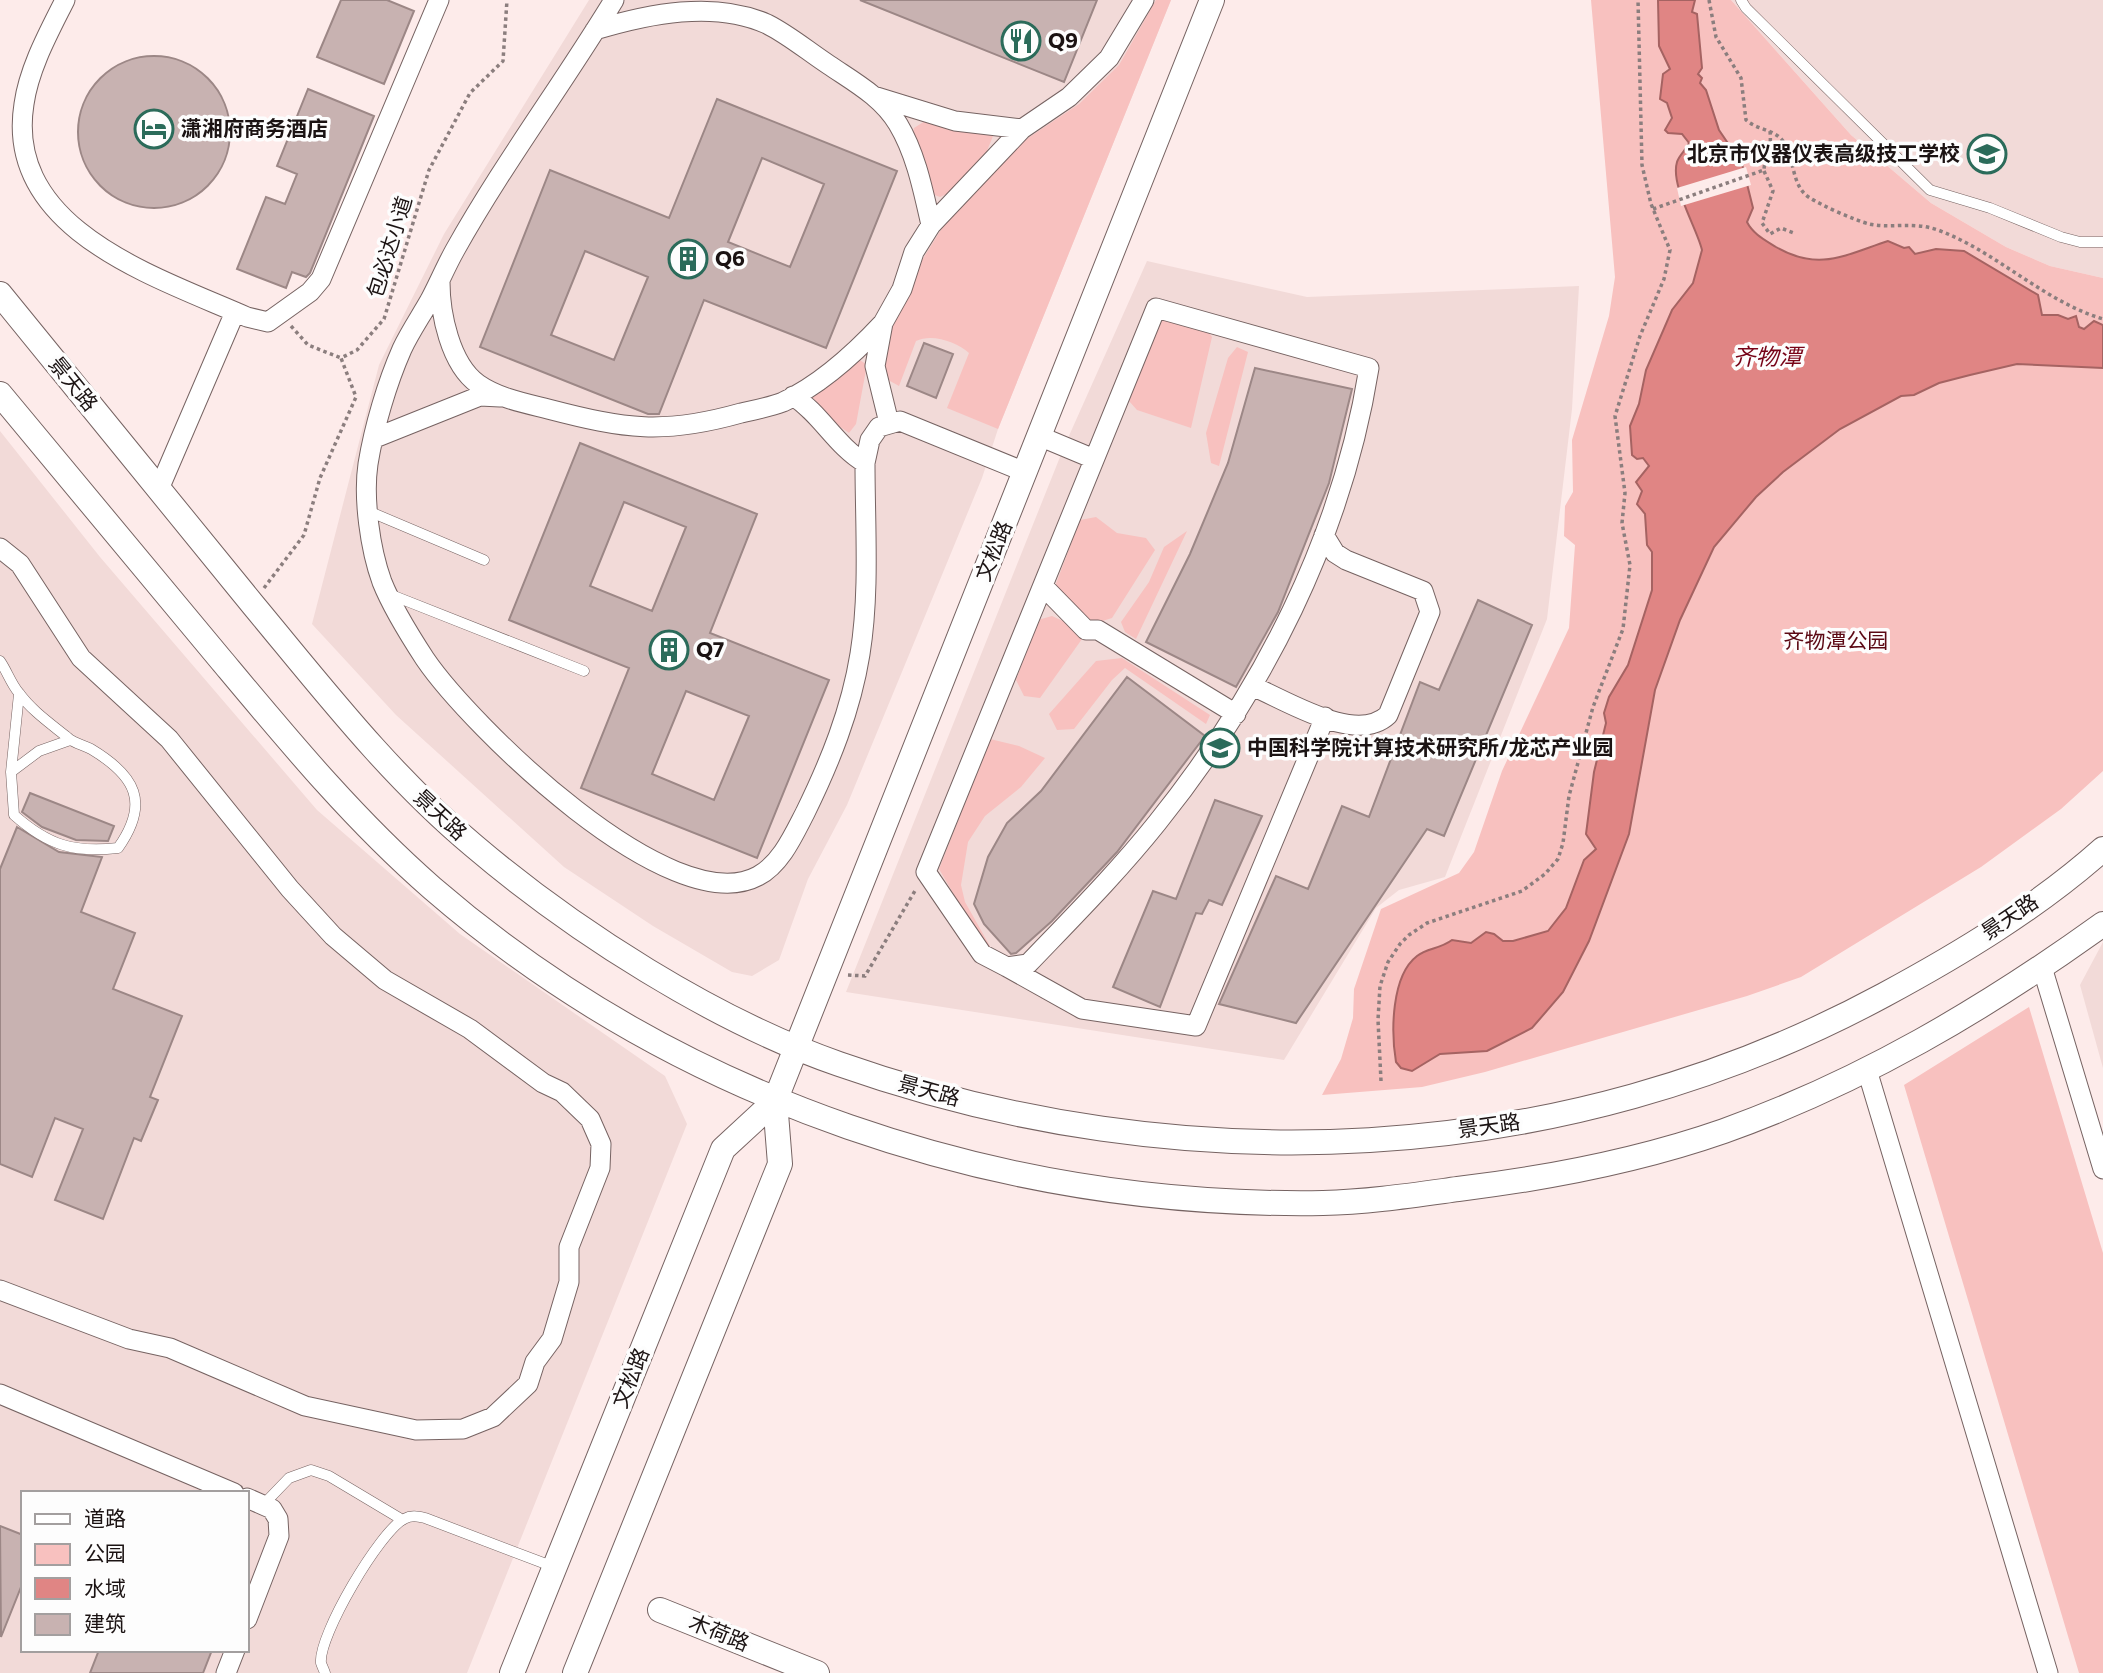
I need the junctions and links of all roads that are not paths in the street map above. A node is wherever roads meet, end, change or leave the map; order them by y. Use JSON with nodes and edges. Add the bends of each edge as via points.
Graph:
{"nodes":[{"id":1,"x":65,"y":0,"type":"edge"},
{"id":2,"x":438,"y":0,"type":"edge"},
{"id":3,"x":614,"y":0,"type":"edge"},
{"id":4,"x":1144,"y":0,"type":"edge"},
{"id":5,"x":1212,"y":0,"type":"edge"},
{"id":6,"x":1741,"y":0,"type":"edge"},
{"id":7,"x":595,"y":30,"type":"junction"},
{"id":8,"x":876,"y":97,"type":"junction"},
{"id":9,"x":1022,"y":129,"type":"junction"},
{"id":10,"x":931,"y":225,"type":"junction"},
{"id":11,"x":2103,"y":242,"type":"edge"},
{"id":12,"x":440,"y":281,"type":"junction"},
{"id":13,"x":0,"y":295,"type":"edge"},
{"id":14,"x":235,"y":312,"type":"junction"},
{"id":15,"x":883,"y":323,"type":"junction"},
{"id":16,"x":0,"y":394,"type":"edge"},
{"id":17,"x":793,"y":396,"type":"junction"},
{"id":18,"x":505,"y":397,"type":"junction"},
{"id":19,"x":889,"y":423,"type":"junction"},
{"id":20,"x":1039,"y":436,"type":"junction"},
{"id":21,"x":375,"y":438,"type":"junction"},
{"id":22,"x":1094,"y":459,"type":"junction"},
{"id":23,"x":865,"y":463,"type":"junction"},
{"id":24,"x":1025,"y":472,"type":"junction"},
{"id":25,"x":159,"y":489,"type":"junction"},
{"id":26,"x":366,"y":511,"type":"junction"},
{"id":27,"x":1324,"y":535,"type":"junction"},
{"id":28,"x":0,"y":548,"type":"edge"},
{"id":29,"x":484,"y":560,"type":"dead end"},
{"id":30,"x":1043,"y":586,"type":"junction"},
{"id":31,"x":389,"y":594,"type":"junction"},
{"id":32,"x":0,"y":661,"type":"edge"},
{"id":33,"x":584,"y":671,"type":"dead end"},
{"id":34,"x":1252,"y":686,"type":"junction"},
{"id":35,"x":19,"y":694,"type":"junction"},
{"id":36,"x":1236,"y":714,"type":"junction"},
{"id":37,"x":1325,"y":717,"type":"junction"},
{"id":38,"x":70,"y":740,"type":"junction"},
{"id":39,"x":11,"y":772,"type":"junction"},
{"id":40,"x":2103,"y":849,"type":"edge"},
{"id":41,"x":2103,"y":924,"type":"edge"},
{"id":42,"x":1007,"y":967,"type":"junction"},
{"id":43,"x":2042,"y":967,"type":"junction"},
{"id":44,"x":797,"y":1047,"type":"junction"},
{"id":45,"x":1867,"y":1070,"type":"junction"},
{"id":46,"x":775,"y":1101,"type":"junction"},
{"id":47,"x":2103,"y":1169,"type":"edge"},
{"id":48,"x":0,"y":1290,"type":"edge"},
{"id":49,"x":0,"y":1394,"type":"edge"},
{"id":50,"x":229,"y":1491,"type":"edge"},
{"id":51,"x":255,"y":1502,"type":"edge"},
{"id":52,"x":401,"y":1519,"type":"junction"},
{"id":53,"x":555,"y":1567,"type":"junction"},
{"id":54,"x":660,"y":1610,"type":"dead end"},
{"id":55,"x":248,"y":1616,"type":"edge"},
{"id":56,"x":234,"y":1652,"type":"edge"},
{"id":57,"x":226,"y":1673,"type":"edge"},
{"id":58,"x":325,"y":1673,"type":"edge"},
{"id":59,"x":512,"y":1673,"type":"edge"},
{"id":60,"x":575,"y":1673,"type":"edge"},
{"id":61,"x":817,"y":1673,"type":"edge"},
{"id":62,"x":2048,"y":1673,"type":"edge"}],
"edges":[{"from":1,"to":14,"type":"street","via":[[29,80],[23,106],[23,142],[32,175],[48,203],[78,233],[109,253]]},
{"from":2,"to":14,"type":"street","via":[[321,279],[268,322]]},
{"from":3,"to":7,"type":"street"},
{"from":4,"to":9,"type":"street","via":[[1110,58],[1069,97]]},
{"from":5,"to":20,"type":"street","name":"文松路"},
{"from":6,"to":11,"type":"lane","via":[[1930,190],[2062,237]]},
{"from":7,"to":8,"type":"street","via":[[641,16],[687,10],[727,12],[768,24]]},
{"from":7,"to":12,"type":"street","via":[[456,248]]},
{"from":8,"to":9,"type":"street","via":[[955,121]]},
{"from":8,"to":10,"type":"street","via":[[908,143]]},
{"from":9,"to":10,"type":"street"},
{"from":10,"to":15,"type":"street"},
{"from":12,"to":18,"type":"street","via":[[440,300],[460,362],[476,383]]},
{"from":12,"to":21,"type":"street","via":[[402,349]]},
{"from":13,"to":25,"type":"street","name":"景天路"},
{"from":14,"to":25,"type":"street"},
{"from":15,"to":17,"type":"street","via":[[858,350]]},
{"from":15,"to":19,"type":"street","via":[[874,366]]},
{"from":16,"to":46,"type":"street","via":[[291,743],[357,817],[433,889],[584,999],[650,1039]]},
{"from":17,"to":18,"type":"street","via":[[719,420],[665,429],[622,427]]},
{"from":17,"to":23,"type":"street","via":[[820,418],[850,454]]},
{"from":18,"to":21,"type":"street","via":[[480,396]]},
{"from":19,"to":23,"type":"street","via":[[879,427],[870,440]]},
{"from":19,"to":24,"type":"street","via":[[900,421]]},
{"from":20,"to":22,"type":"street"},
{"from":20,"to":24,"type":"street","name":"文松路"},
{"from":21,"to":26,"type":"street","via":[[368,464]]},
{"from":22,"to":27,"type":"street","via":[[1156,308],[1369,368],[1359,427]]},
{"from":22,"to":30,"type":"street"},
{"from":23,"to":31,"type":"street","via":[[865,612],[852,692],[835,747],[799,823],[776,860],[755,878],[726,882],[671,869],[632,850],[578,813],[463,704],[425,659]]},
{"from":24,"to":44,"type":"street","name":"文松路"},
{"from":25,"to":44,"type":"street","name":"景天路","via":[[399,776],[471,844],[537,897],[615,950],[678,988]]},
{"from":26,"to":29,"type":"lane"},
{"from":26,"to":31,"type":"street"},
{"from":27,"to":34,"type":"street","via":[[1277,643]]},
{"from":27,"to":37,"type":"street","via":[[1335,553],[1346,560],[1423,591],[1430,612],[1388,715],[1379,724],[1364,728]]},
{"from":28,"to":48,"type":"street","via":[[20,564],[81,658],[169,739],[333,936],[385,980],[562,1092],[590,1119],[601,1144],[600,1168],[569,1247],[569,1282],[552,1339],[535,1362],[528,1384],[494,1417],[463,1429],[416,1430],[305,1406],[170,1348],[129,1339]]},
{"from":30,"to":36,"type":"street","via":[[1086,630],[1098,630]]},
{"from":30,"to":42,"type":"street","via":[[926,872],[982,954]]},
{"from":31,"to":33,"type":"lane"},
{"from":32,"to":35,"type":"lane"},
{"from":34,"to":36,"type":"street"},
{"from":34,"to":37,"type":"street"},
{"from":35,"to":38,"type":"lane"},
{"from":35,"to":39,"type":"lane"},
{"from":36,"to":42,"type":"street","via":[[1124,862],[1028,964]]},
{"from":37,"to":42,"type":"street","via":[[1196,1026],[1082,1009]]},
{"from":38,"to":39,"type":"lane","via":[[39,751]]},
{"from":38,"to":39,"type":"lane","via":[[115,766],[130,785],[138,808],[133,828],[118,848],[85,852],[36,834],[14,815]]},
{"from":40,"to":44,"type":"street","name":"景天路","via":[[2026,908],[1939,965],[1778,1048],[1598,1108],[1508,1124],[1326,1144],[1135,1136],[931,1094]]},
{"from":41,"to":43,"type":"street"},
{"from":43,"to":45,"type":"street","via":[[1969,1015]]},
{"from":43,"to":47,"type":"street"},
{"from":44,"to":46,"type":"street","name":"文松路"},
{"from":45,"to":46,"type":"street","via":[[1719,1133],[1611,1165],[1517,1182],[1329,1203],[1127,1194],[915,1151]]},
{"from":45,"to":62,"type":"street"},
{"from":46,"to":53,"type":"street","name":"文松路","via":[[723,1149]]},
{"from":46,"to":60,"type":"street","name":"文松路","via":[[780,1164]]},
{"from":49,"to":50,"type":"street"},
{"from":51,"to":52,"type":"lane","via":[[289,1478],[311,1470]]},
{"from":51,"to":55,"type":"street","via":[[272,1509],[279,1536]]},
{"from":52,"to":53,"type":"lane","via":[[425,1518]]},
{"from":52,"to":58,"type":"lane","via":[[362,1569],[331,1626],[321,1662]]},
{"from":53,"to":59,"type":"street","name":"文松路"},
{"from":54,"to":61,"type":"street","name":"木荷路"},
{"from":56,"to":57,"type":"street"}]}
